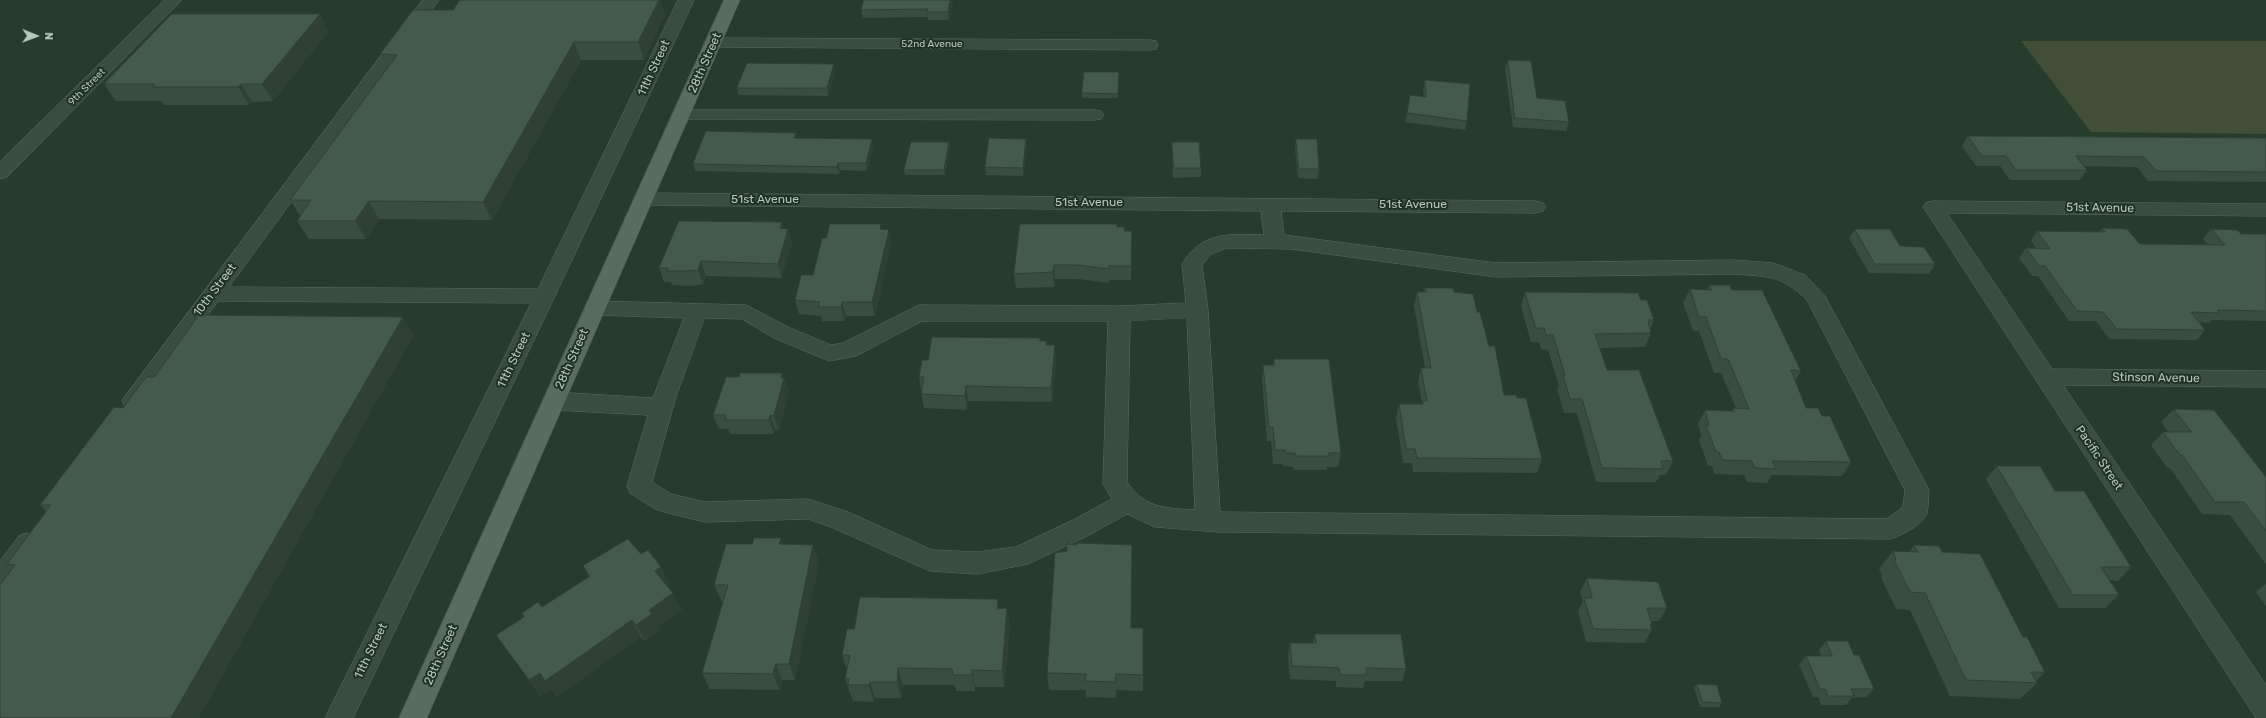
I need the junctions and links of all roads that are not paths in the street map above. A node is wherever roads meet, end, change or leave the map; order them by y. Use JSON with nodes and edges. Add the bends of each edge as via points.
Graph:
{"nodes":[{"id":1,"x":174,"y":0,"type":"edge"},
{"id":2,"x":431,"y":0,"type":"edge"},
{"id":3,"x":686,"y":0,"type":"edge"},
{"id":4,"x":732,"y":0,"type":"edge"},
{"id":5,"x":714,"y":43,"type":"junction"},
{"id":6,"x":1150,"y":46,"type":"dead end"},
{"id":7,"x":681,"y":115,"type":"junction"},
{"id":8,"x":1095,"y":115,"type":"dead end"},
{"id":9,"x":0,"y":173,"type":"edge"},
{"id":10,"x":643,"y":199,"type":"junction"},
{"id":11,"x":1270,"y":204,"type":"junction"},
{"id":12,"x":1536,"y":206,"type":"dead end"},
{"id":13,"x":1933,"y":207,"type":"joint"},
{"id":14,"x":2266,"y":210,"type":"edge"},
{"id":15,"x":1275,"y":242,"type":"junction"},
{"id":16,"x":212,"y":294,"type":"junction"},
{"id":17,"x":545,"y":296,"type":"junction"},
{"id":18,"x":595,"y":308,"type":"junction"},
{"id":19,"x":1197,"y":310,"type":"junction"},
{"id":20,"x":697,"y":311,"type":"junction"},
{"id":21,"x":1119,"y":314,"type":"junction"},
{"id":22,"x":2046,"y":377,"type":"junction"},
{"id":23,"x":2266,"y":379,"type":"edge"},
{"id":24,"x":554,"y":401,"type":"junction"},
{"id":25,"x":660,"y":407,"type":"junction"},
{"id":26,"x":122,"y":415,"type":"edge"},
{"id":27,"x":1127,"y":502,"type":"junction"},
{"id":28,"x":1208,"y":521,"type":"junction"},
{"id":29,"x":38,"y":529,"type":"edge"},
{"id":30,"x":0,"y":580,"type":"edge"},
{"id":31,"x":2266,"y":709,"type":"edge"},
{"id":32,"x":339,"y":718,"type":"edge"},
{"id":33,"x":414,"y":718,"type":"edge"}],
"edges":[{"from":1,"to":9,"type":"street","name":"9th Street"},
{"from":2,"to":16,"type":"street","name":"10th Street"},
{"from":3,"to":17,"type":"street","name":"11th Street"},
{"from":4,"to":5,"type":"main road","name":"28th Street"},
{"from":5,"to":6,"type":"street","name":"52nd Avenue"},
{"from":5,"to":7,"type":"main road","name":"28th Street"},
{"from":7,"to":8,"type":"street"},
{"from":7,"to":10,"type":"main road","name":"28th Street"},
{"from":10,"to":11,"type":"street","name":"51st Avenue"},
{"from":10,"to":18,"type":"main road","name":"28th Street"},
{"from":11,"to":12,"type":"street","name":"51st Avenue"},
{"from":11,"to":15,"type":"street"},
{"from":13,"to":14,"type":"street","name":"51st Avenue"},
{"from":13,"to":22,"type":"street","name":"Pacific Street"},
{"from":15,"to":19,"type":"street","via":[[1225,241],[1203,250],[1192,264]]},
{"from":15,"to":28,"type":"street","via":[[1292,242],[1496,270],[1733,267],[1772,270],[1798,280],[1815,296],[1917,490],[1915,512],[1891,529]]},
{"from":16,"to":17,"type":"street"},
{"from":16,"to":26,"type":"street","name":"10th Street"},
{"from":17,"to":32,"type":"street","name":"11th Street"},
{"from":18,"to":20,"type":"street"},
{"from":18,"to":24,"type":"main road","name":"28th Street"},
{"from":19,"to":21,"type":"street"},
{"from":19,"to":28,"type":"street"},
{"from":20,"to":21,"type":"street","via":[[746,312],[782,333],[829,353],[848,350],[919,313]]},
{"from":20,"to":25,"type":"street"},
{"from":21,"to":27,"type":"street","via":[[1115,484]]},
{"from":22,"to":23,"type":"street","name":"Stinson Avenue"},
{"from":22,"to":31,"type":"street","name":"Pacific Street"},
{"from":24,"to":25,"type":"street"},
{"from":24,"to":33,"type":"main road","name":"28th Street"},
{"from":25,"to":27,"type":"street","via":[[639,486],[664,502],[705,512],[808,509],[839,519],[930,560],[978,563],[1019,557]]},
{"from":27,"to":28,"type":"street","via":[[1155,517]]},
{"from":29,"to":30,"type":"street"}]}
